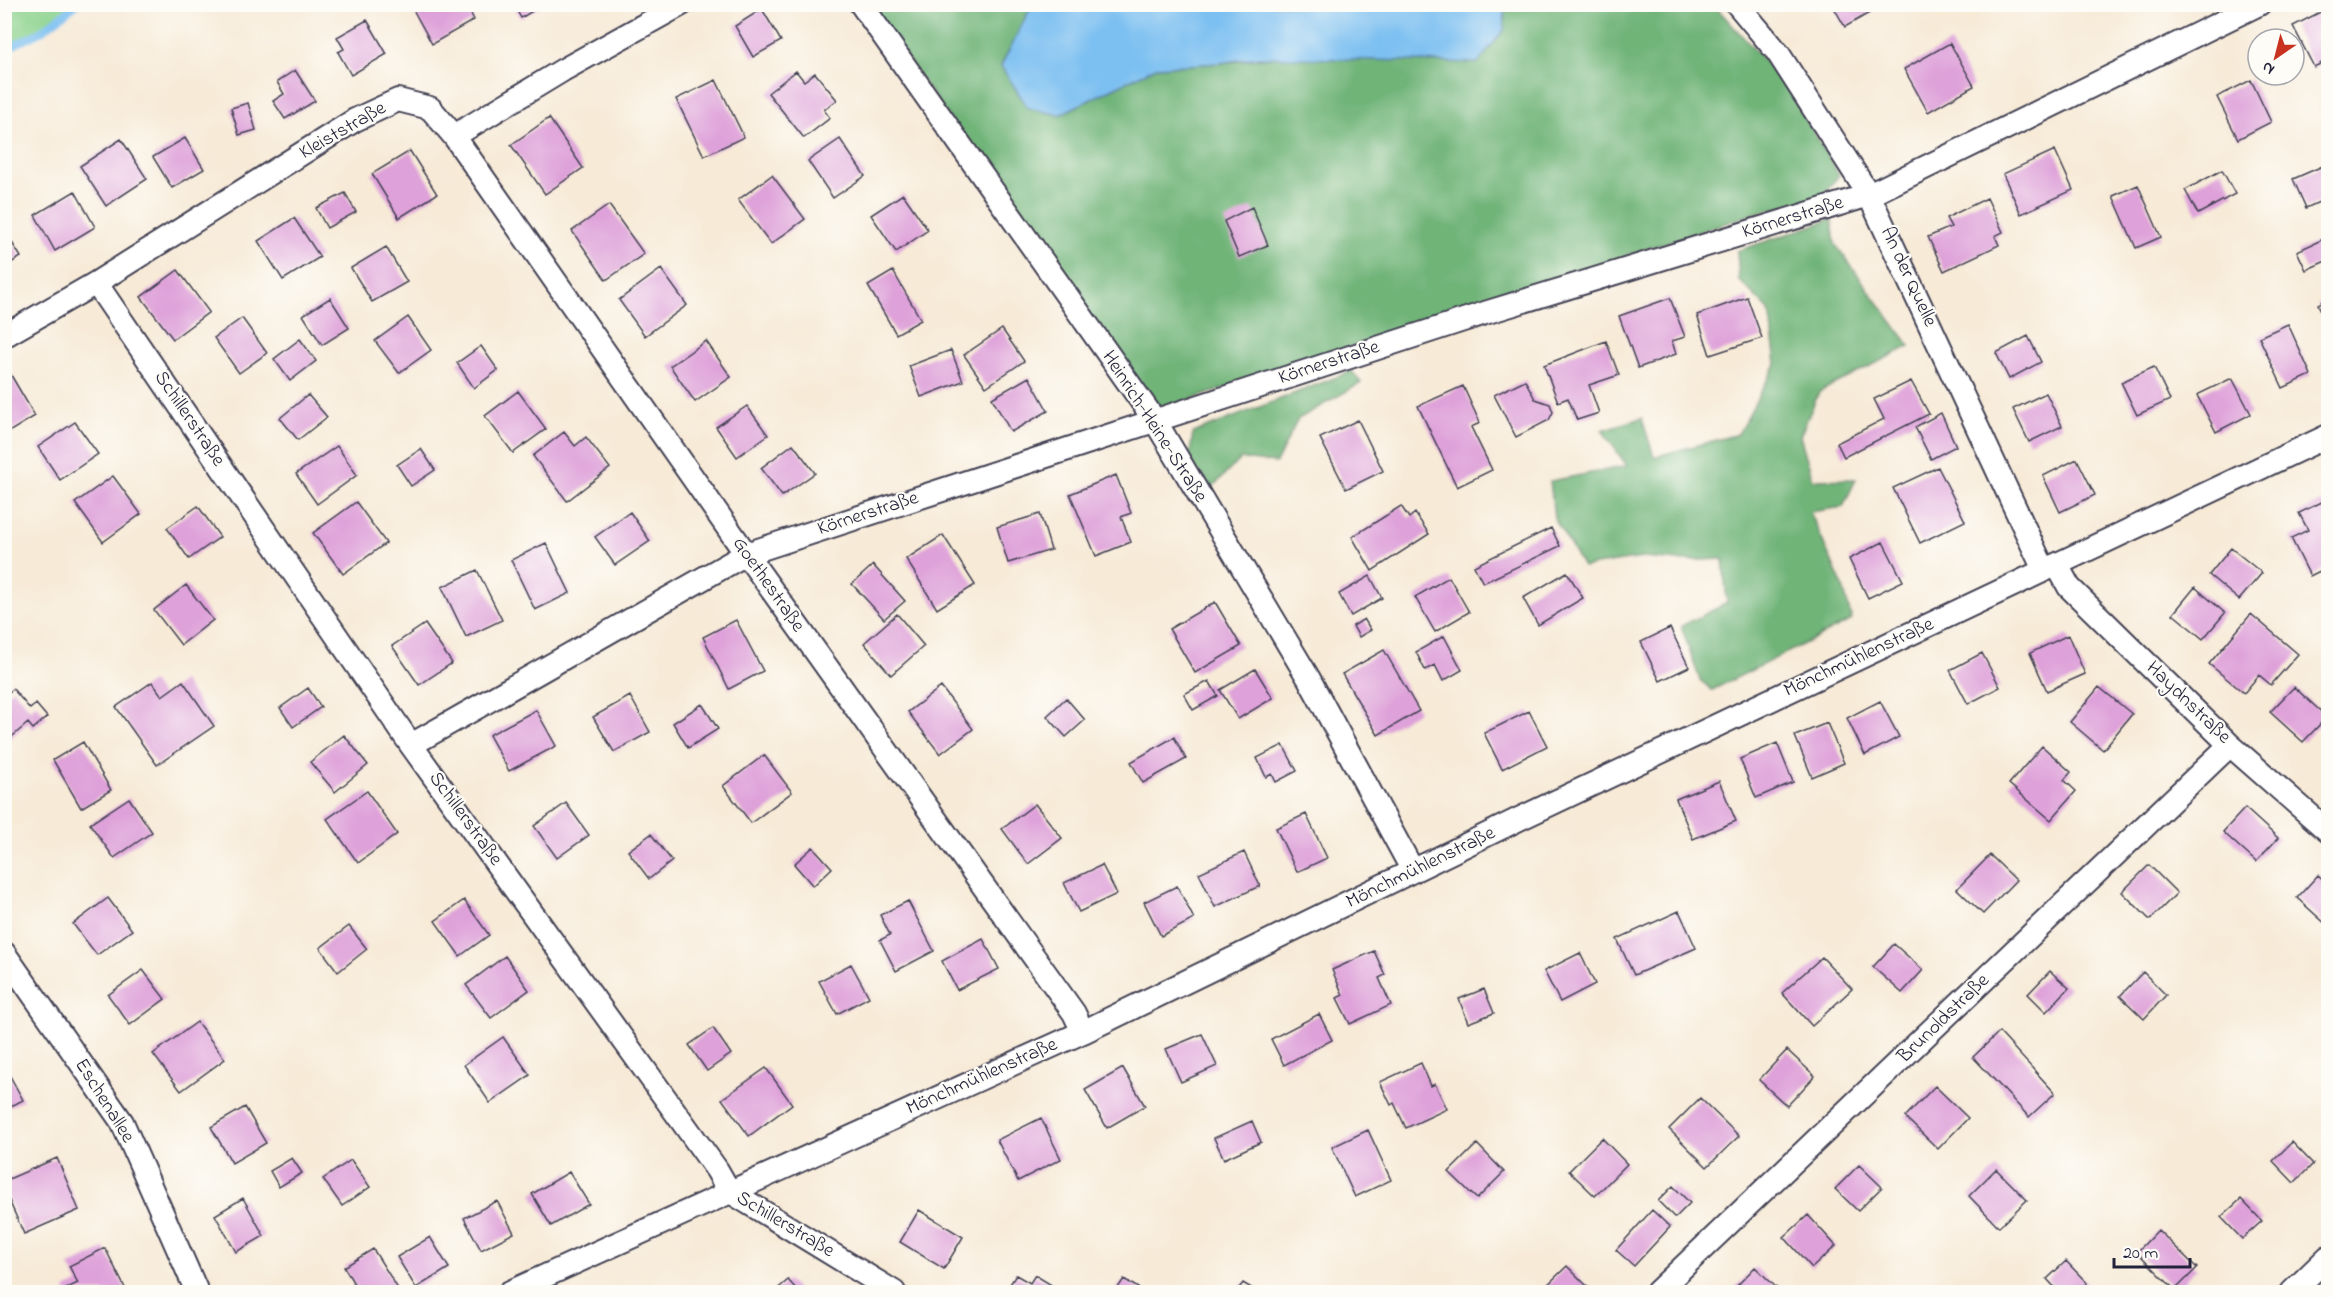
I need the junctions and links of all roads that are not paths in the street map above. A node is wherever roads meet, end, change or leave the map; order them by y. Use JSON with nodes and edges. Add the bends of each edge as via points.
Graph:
{"nodes":[{"id":1,"x":682,"y":4,"type":"edge"},
{"id":2,"x":861,"y":4,"type":"edge"},
{"id":3,"x":1737,"y":4,"type":"edge"},
{"id":4,"x":2259,"y":4,"type":"edge"},
{"id":5,"x":454,"y":136,"type":"junction"},
{"id":6,"x":1869,"y":195,"type":"junction"},
{"id":7,"x":96,"y":283,"type":"junction"},
{"id":8,"x":4,"y":336,"type":"edge"},
{"id":9,"x":1154,"y":419,"type":"junction"},
{"id":10,"x":2328,"y":436,"type":"edge"},
{"id":11,"x":746,"y":554,"type":"junction"},
{"id":12,"x":2050,"y":568,"type":"junction"},
{"id":13,"x":411,"y":745,"type":"junction"},
{"id":14,"x":2230,"y":745,"type":"junction"},
{"id":15,"x":2328,"y":831,"type":"edge"},
{"id":16,"x":1413,"y":871,"type":"junction"},
{"id":17,"x":4,"y":953,"type":"edge"},
{"id":18,"x":1083,"y":1032,"type":"junction"},
{"id":19,"x":729,"y":1191,"type":"junction"},
{"id":20,"x":2328,"y":1257,"type":"edge"},
{"id":21,"x":197,"y":1293,"type":"edge"},
{"id":22,"x":510,"y":1293,"type":"edge"},
{"id":23,"x":894,"y":1293,"type":"edge"},
{"id":24,"x":1657,"y":1293,"type":"edge"},
{"id":25,"x":2292,"y":1293,"type":"edge"}],
"edges":[{"from":1,"to":5,"type":"street"},
{"from":2,"to":9,"type":"street","name":"Heinrich-Heine-Straße"},
{"from":3,"to":6,"type":"street","name":"An der Quelle","via":[[1778,53]]},
{"from":4,"to":6,"type":"street","name":"Körnerstraße"},
{"from":5,"to":7,"type":"street","name":"Kleiststraße","via":[[430,108],[398,100],[355,120]]},
{"from":5,"to":11,"type":"street","name":"Goethestraße"},
{"from":6,"to":9,"type":"street","name":"Körnerstraße"},
{"from":6,"to":12,"type":"street","name":"An der Quelle"},
{"from":7,"to":8,"type":"street","name":"Kleiststraße"},
{"from":7,"to":13,"type":"street","name":"Schillerstraße"},
{"from":9,"to":11,"type":"street","name":"Körnerstraße"},
{"from":9,"to":16,"type":"street","name":"Heinrich-Heine-Straße","via":[[1309,679]]},
{"from":10,"to":12,"type":"street","name":"Mönchmühlenstraße"},
{"from":11,"to":13,"type":"street","name":"Körnerstraße"},
{"from":11,"to":18,"type":"street","name":"Goethestraße","via":[[1074,1013]]},
{"from":12,"to":14,"type":"street","name":"Haydnstraße"},
{"from":12,"to":16,"type":"street","name":"Mönchmühlenstraße"},
{"from":13,"to":19,"type":"street","name":"Schillerstraße"},
{"from":14,"to":15,"type":"street","name":"Haydnstraße"},
{"from":14,"to":24,"type":"street","name":"Brunoldstraße"},
{"from":16,"to":18,"type":"street","name":"Mönchmühlenstraße"},
{"from":17,"to":21,"type":"street","name":"Eschenallee","via":[[122,1122]]},
{"from":18,"to":19,"type":"street","name":"Mönchmühlenstraße"},
{"from":19,"to":22,"type":"street","name":"Mönchmühlenstraße"},
{"from":19,"to":23,"type":"street","name":"Schillerstraße"},
{"from":20,"to":25,"type":"street"}]}
